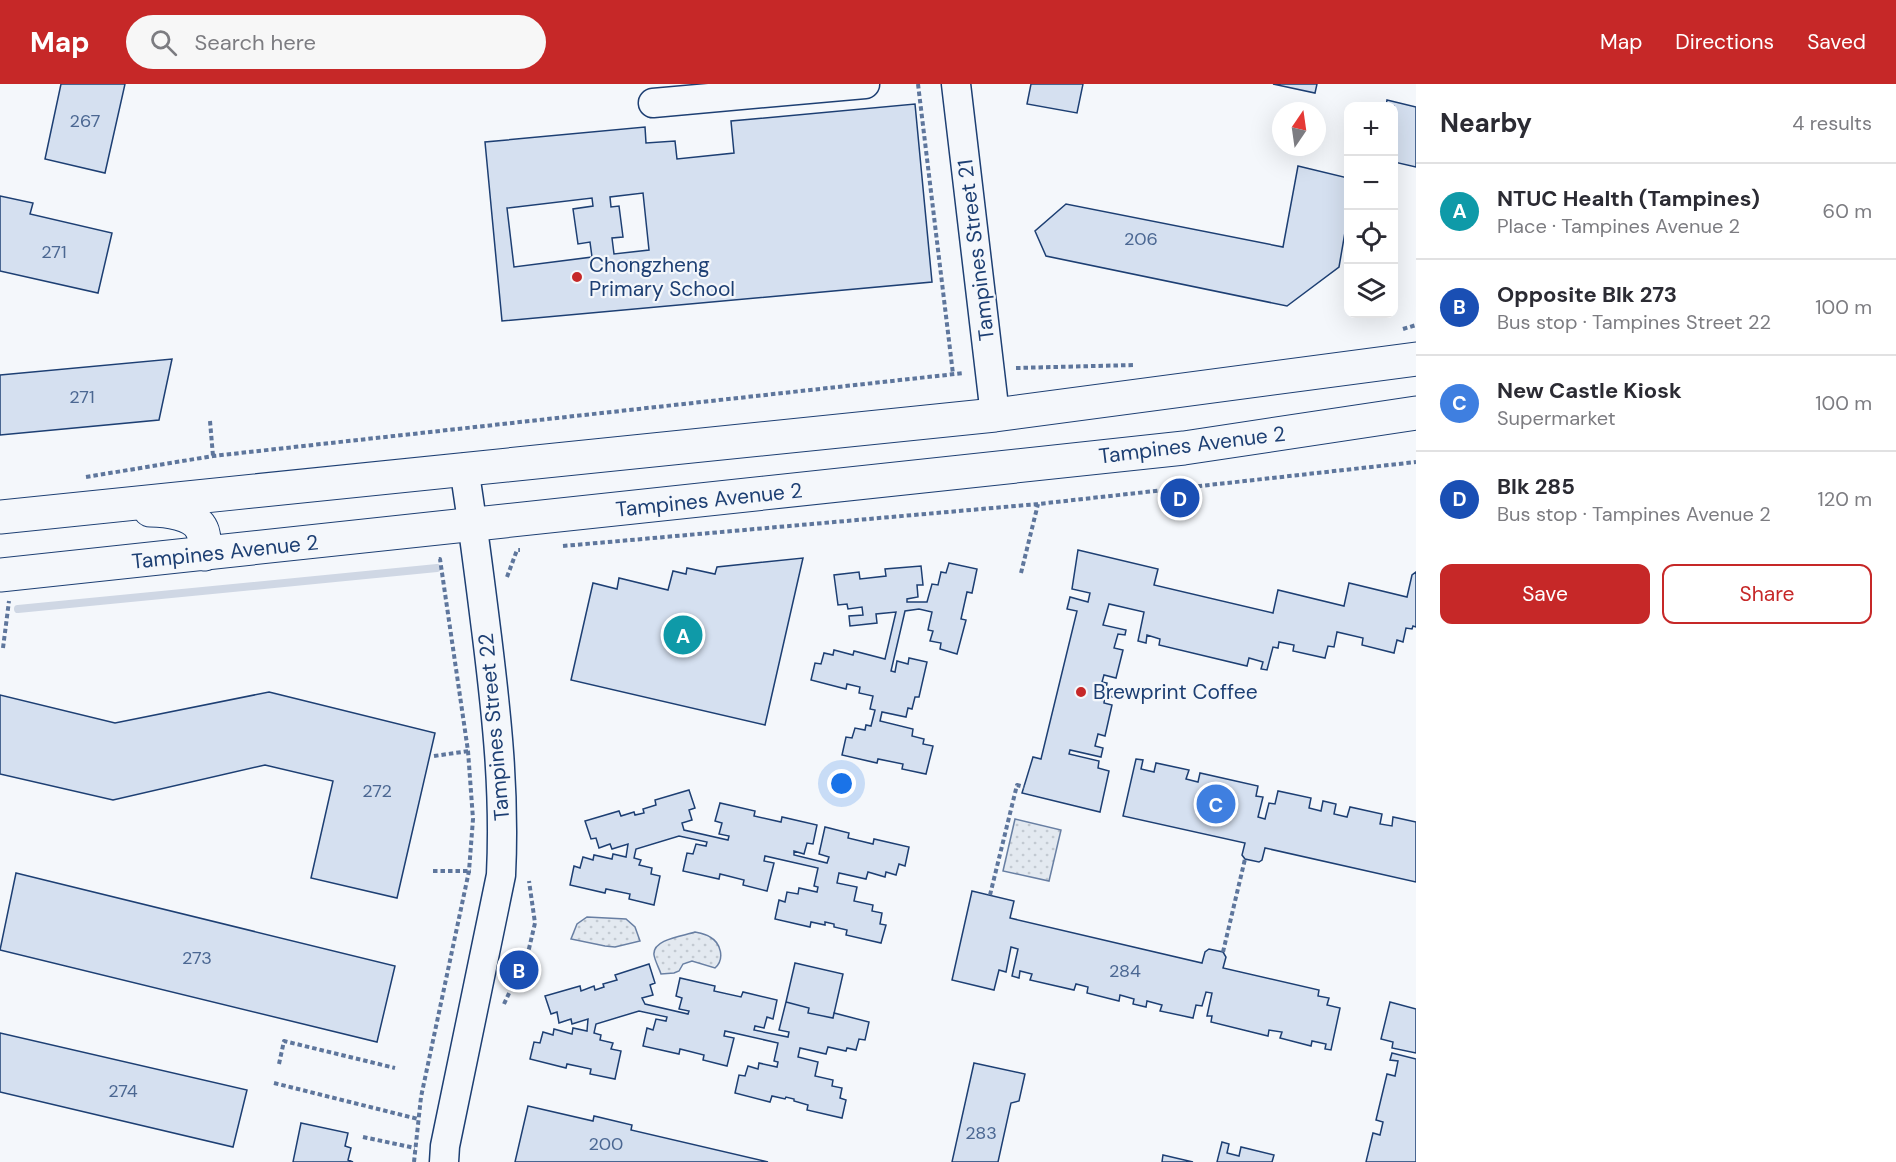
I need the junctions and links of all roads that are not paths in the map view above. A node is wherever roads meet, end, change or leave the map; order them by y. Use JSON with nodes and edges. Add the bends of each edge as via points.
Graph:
{"nodes":[{"id":1,"x":865,"y":84,"type":"edge"},
{"id":2,"x":956,"y":84,"type":"edge"},
{"id":3,"x":772,"y":88,"type":"edge"},
{"id":4,"x":653,"y":103,"type":"dead end"},
{"id":5,"x":1416,"y":359,"type":"edge"},
{"id":6,"x":1416,"y":413,"type":"edge"},
{"id":7,"x":995,"y":415,"type":"junction"},
{"id":8,"x":464,"y":468,"type":"junction"},
{"id":9,"x":100,"y":507,"type":"junction"},
{"id":10,"x":0,"y":517,"type":"edge"},
{"id":11,"x":473,"y":525,"type":"junction"},
{"id":12,"x":205,"y":554,"type":"junction"},
{"id":13,"x":4,"y":588,"type":"edge"},
{"id":14,"x":444,"y":1162,"type":"edge"}],
"edges":[{"from":1,"to":3,"type":"street"},
{"from":2,"to":7,"type":"street","name":"Tampines Street 21"},
{"from":3,"to":4,"type":"street"},
{"from":5,"to":7,"type":"main road"},
{"from":6,"to":11,"type":"main road","name":"Tampines Avenue 2","via":[[1184,448]]},
{"from":7,"to":8,"type":"main road"},
{"from":8,"to":9,"type":"main road"},
{"from":8,"to":11,"type":"street","name":"Tampines Street 22"},
{"from":9,"to":10,"type":"main road"},
{"from":9,"to":12,"type":"main road","via":[[169,510],[183,515],[202,530]]},
{"from":11,"to":12,"type":"main road","name":"Tampines Avenue 2"},
{"from":11,"to":14,"type":"street","name":"Tampines Street 22","via":[[500,748],[501,875]]},
{"from":12,"to":13,"type":"main road","name":"Tampines Avenue 2"}]}
